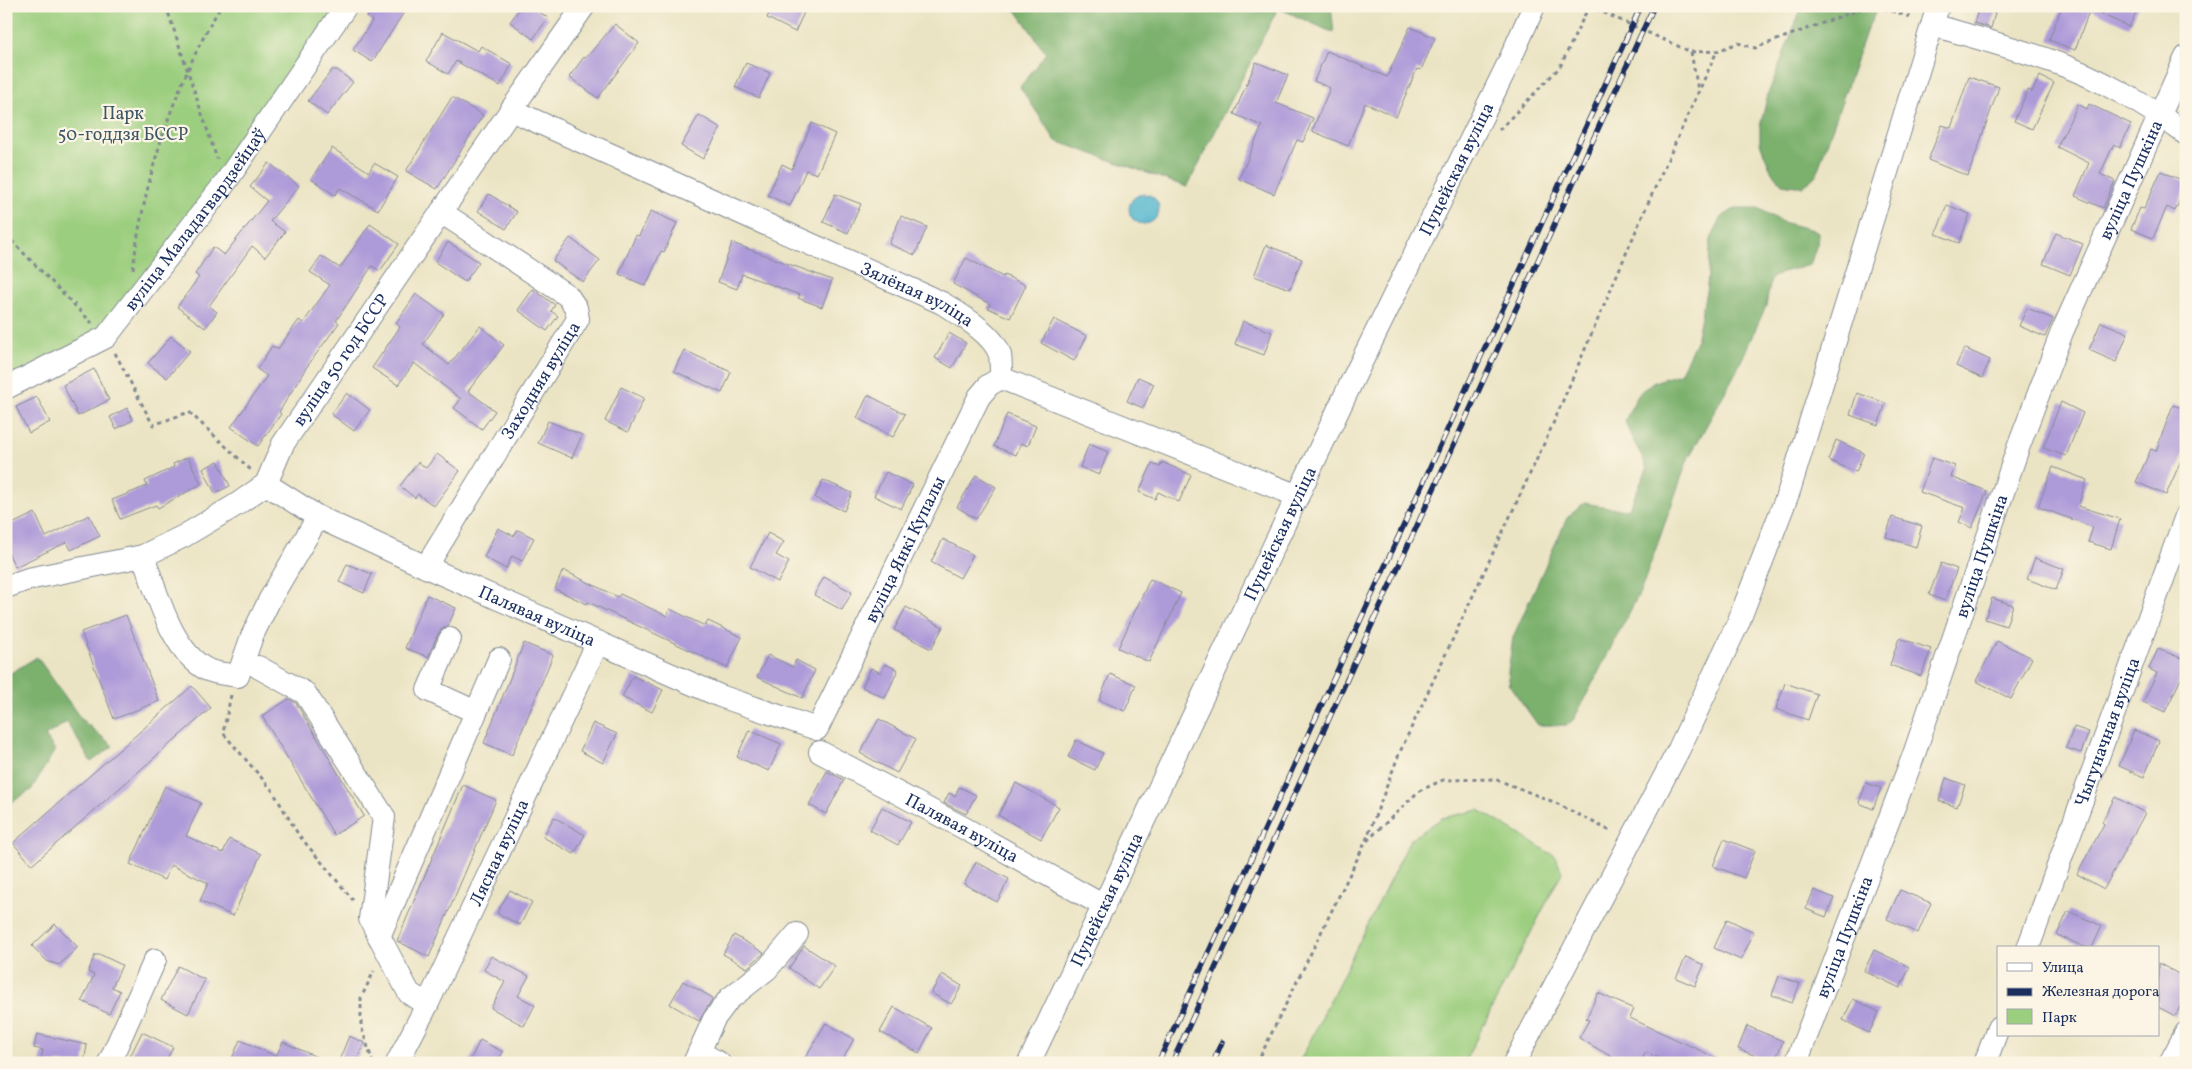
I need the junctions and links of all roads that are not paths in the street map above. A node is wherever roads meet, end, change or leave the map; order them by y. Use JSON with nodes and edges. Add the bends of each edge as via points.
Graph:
{"nodes":[{"id":1,"x":346,"y":6,"type":"edge"},
{"id":2,"x":584,"y":6,"type":"edge"},
{"id":3,"x":1534,"y":6,"type":"edge"},
{"id":4,"x":1936,"y":15,"type":"edge"},
{"id":5,"x":2186,"y":57,"type":"edge"},
{"id":6,"x":511,"y":110,"type":"junction"},
{"id":7,"x":2160,"y":115,"type":"junction"},
{"id":8,"x":2186,"y":134,"type":"edge"},
{"id":9,"x":441,"y":212,"type":"junction"},
{"id":10,"x":1002,"y":378,"type":"junction"},
{"id":11,"x":6,"y":388,"type":"edge"},
{"id":12,"x":266,"y":484,"type":"junction"},
{"id":13,"x":1298,"y":496,"type":"junction"},
{"id":14,"x":2186,"y":516,"type":"edge"},
{"id":15,"x":318,"y":517,"type":"junction"},
{"id":16,"x":143,"y":556,"type":"junction"},
{"id":17,"x":426,"y":567,"type":"junction"},
{"id":18,"x":6,"y":587,"type":"edge"},
{"id":19,"x":450,"y":639,"type":"dead end"},
{"id":20,"x":598,"y":642,"type":"junction"},
{"id":21,"x":499,"y":659,"type":"dead end"},
{"id":22,"x":248,"y":672,"type":"junction"},
{"id":23,"x":476,"y":712,"type":"junction"},
{"id":24,"x":817,"y":730,"type":"joint"},
{"id":25,"x":820,"y":752,"type":"dead end"},
{"id":26,"x":1104,"y":906,"type":"junction"},
{"id":27,"x":797,"y":934,"type":"dead end"},
{"id":28,"x":378,"y":935,"type":"junction"},
{"id":29,"x":2029,"y":946,"type":"edge"},
{"id":30,"x":155,"y":960,"type":"dead end"},
{"id":31,"x":427,"y":1005,"type":"junction"},
{"id":32,"x":1997,"y":1031,"type":"edge"},
{"id":33,"x":2186,"y":1033,"type":"edge"},
{"id":34,"x":697,"y":1057,"type":"edge"},
{"id":35,"x":109,"y":1063,"type":"edge"},
{"id":36,"x":398,"y":1063,"type":"edge"},
{"id":37,"x":719,"y":1063,"type":"edge"},
{"id":38,"x":1029,"y":1063,"type":"edge"},
{"id":39,"x":1514,"y":1063,"type":"edge"},
{"id":40,"x":1796,"y":1063,"type":"edge"},
{"id":41,"x":1985,"y":1063,"type":"edge"},
{"id":42,"x":2170,"y":1063,"type":"edge"}],
"edges":[{"from":1,"to":11,"type":"street","name":"вуліца Маладагвардзейцаў","via":[[225,183],[106,337]]},
{"from":2,"to":6,"type":"street","name":"вуліца 50 год БССР"},
{"from":3,"to":13,"type":"street","name":"Пуцейская вуліца"},
{"from":4,"to":7,"type":"street","via":[[2056,62]]},
{"from":4,"to":39,"type":"street","via":[[1789,491],[1738,623],[1679,749]]},
{"from":5,"to":7,"type":"street","name":"вуліца Пушкіна"},
{"from":6,"to":9,"type":"street","name":"вуліца 50 год БССР"},
{"from":6,"to":10,"type":"street","name":"Зялёная вуліца","via":[[942,302],[993,343],[1000,354]]},
{"from":7,"to":8,"type":"street"},
{"from":7,"to":40,"type":"street","name":"вуліца Пушкіна","via":[[2059,341],[2018,448],[1913,757]]},
{"from":9,"to":12,"type":"street","name":"вуліца 50 год БССР","via":[[283,444]]},
{"from":9,"to":17,"type":"street","name":"Заходняя вуліца","via":[[568,296],[576,308],[578,319]]},
{"from":10,"to":13,"type":"street"},
{"from":10,"to":24,"type":"street","name":"вуліца Янкі Купалы","via":[[989,385],[979,397]]},
{"from":12,"to":15,"type":"street","name":"Палявая вуліца"},
{"from":12,"to":16,"type":"street","via":[[229,510]]},
{"from":13,"to":26,"type":"street","name":"Пуцейская вуліца"},
{"from":14,"to":29,"type":"street","name":"Чыгуначная вуліца"},
{"from":15,"to":17,"type":"street","name":"Палявая вуліца"},
{"from":15,"to":22,"type":"street","via":[[252,636]]},
{"from":16,"to":18,"type":"street","via":[[28,579]]},
{"from":16,"to":22,"type":"street","via":[[176,640],[197,663],[210,671]]},
{"from":17,"to":20,"type":"street","name":"Палявая вуліца"},
{"from":19,"to":23,"type":"street","via":[[428,690]]},
{"from":20,"to":24,"type":"street","name":"Палявая вуліца","via":[[720,696]]},
{"from":20,"to":31,"type":"street","name":"Лясная вуліца"},
{"from":21,"to":23,"type":"street"},
{"from":22,"to":28,"type":"street","via":[[305,693],[384,817]]},
{"from":23,"to":28,"type":"street"},
{"from":25,"to":26,"type":"street","name":"Палявая вуліца"},
{"from":26,"to":38,"type":"street","name":"Пуцейская вуліца"},
{"from":27,"to":34,"type":"street","via":[[767,969],[729,998],[714,1019]]},
{"from":28,"to":31,"type":"street","via":[[409,993]]},
{"from":30,"to":35,"type":"street"},
{"from":31,"to":36,"type":"street","name":"Лясная вуліца"},
{"from":32,"to":41,"type":"street"},
{"from":33,"to":42,"type":"street"},
{"from":34,"to":37,"type":"street"}]}
